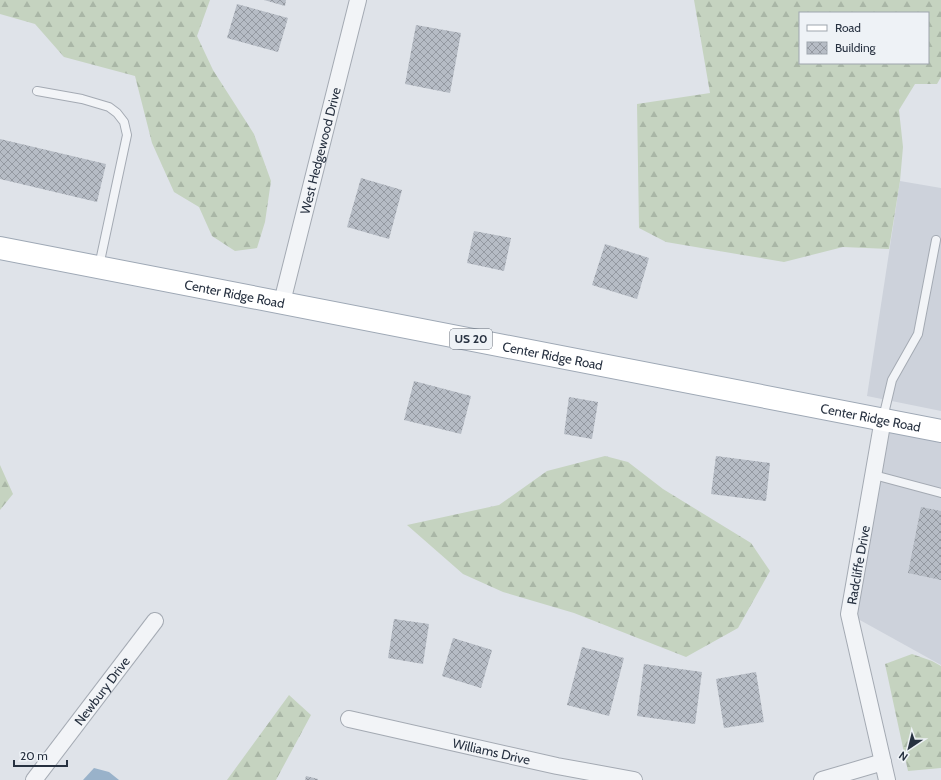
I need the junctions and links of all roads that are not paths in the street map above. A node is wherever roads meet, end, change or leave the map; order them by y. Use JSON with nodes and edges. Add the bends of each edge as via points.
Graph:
{"nodes":[{"id":1,"x":358,"y":0,"type":"edge"},
{"id":2,"x":37,"y":91,"type":"dead end"},
{"id":3,"x":936,"y":240,"type":"dead end"},
{"id":4,"x":0,"y":248,"type":"edge"},
{"id":5,"x":99,"y":266,"type":"junction"},
{"id":6,"x":282,"y":302,"type":"junction"},
{"id":7,"x":883,"y":419,"type":"junction"},
{"id":8,"x":941,"y":431,"type":"edge"},
{"id":9,"x":874,"y":474,"type":"junction"},
{"id":10,"x":941,"y":493,"type":"edge"},
{"id":11,"x":155,"y":621,"type":"dead end"},
{"id":12,"x":349,"y":719,"type":"dead end"},
{"id":13,"x":882,"y":762,"type":"junction"},
{"id":14,"x":556,"y":773,"type":"edge"},
{"id":15,"x":34,"y":780,"type":"edge"},
{"id":16,"x":634,"y":780,"type":"edge"},
{"id":17,"x":822,"y":780,"type":"edge"},
{"id":18,"x":887,"y":780,"type":"edge"}],
"edges":[{"from":1,"to":6,"type":"street","name":"West Hedgewood Drive"},
{"from":2,"to":5,"type":"lane","via":[[109,107],[124,122],[127,135]]},
{"from":3,"to":7,"type":"lane","via":[[918,334],[892,380]]},
{"from":4,"to":5,"type":"main road","name":"Center Ridge Road","number":"US 20"},
{"from":5,"to":6,"type":"main road","name":"Center Ridge Road","number":"US 20"},
{"from":6,"to":7,"type":"main road","name":"Center Ridge Road","number":"US 20"},
{"from":7,"to":8,"type":"main road","name":"Center Ridge Road","number":"US 20"},
{"from":7,"to":9,"type":"street","name":"Radcliffe Drive"},
{"from":9,"to":10,"type":"lane"},
{"from":9,"to":13,"type":"street","name":"Radcliffe Drive","via":[[849,614]]},
{"from":11,"to":15,"type":"street","name":"Newbury Drive"},
{"from":12,"to":14,"type":"street","name":"Williams Drive"},
{"from":13,"to":17,"type":"street"},
{"from":13,"to":18,"type":"street","name":"Radcliffe Drive"},
{"from":14,"to":16,"type":"street","name":"Williams Drive"}]}
